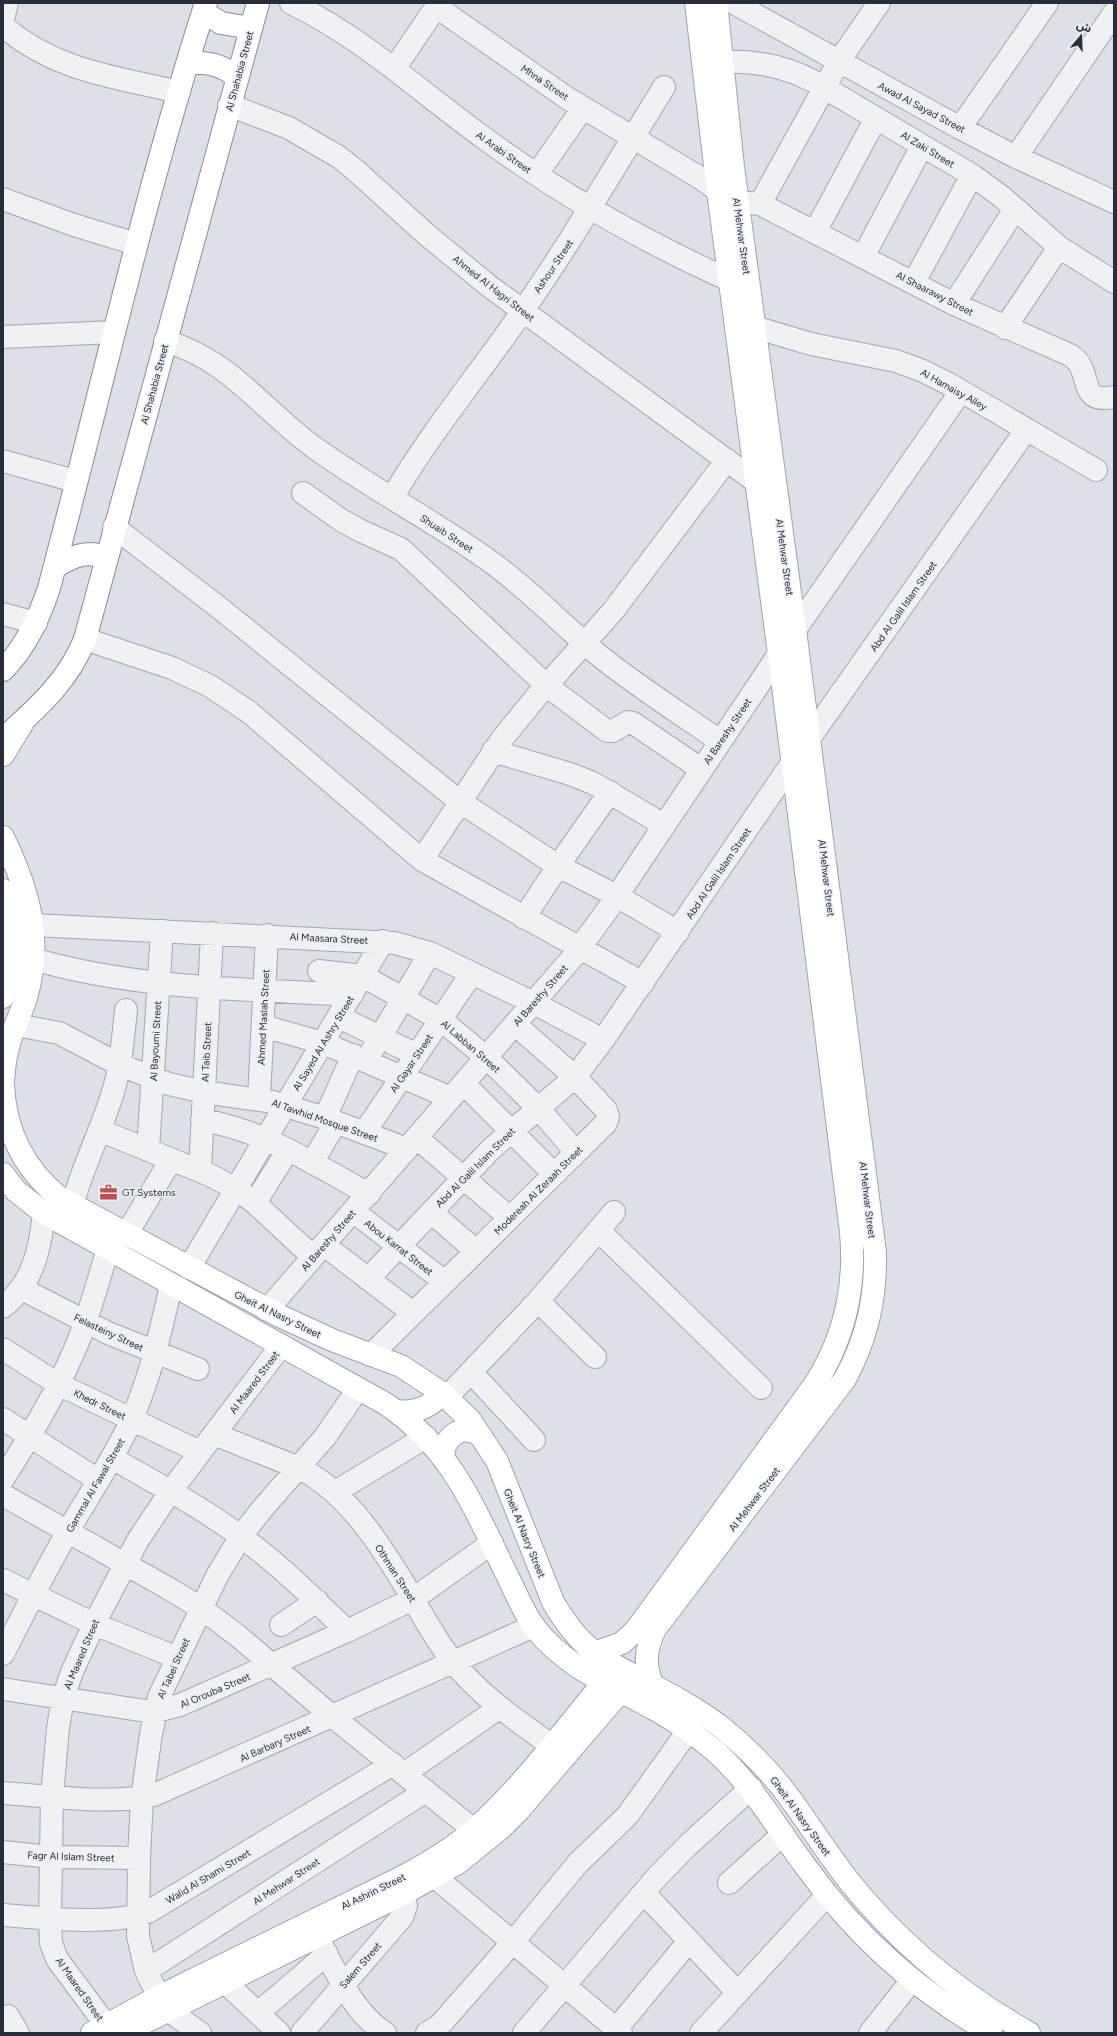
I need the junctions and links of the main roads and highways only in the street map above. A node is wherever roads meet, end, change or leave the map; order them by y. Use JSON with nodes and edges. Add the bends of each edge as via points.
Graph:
{"nodes":[{"id":1,"x":258,"y":3,"type":"edge"},
{"id":2,"x":696,"y":3,"type":"edge"},
{"id":3,"x":716,"y":3,"type":"edge"},
{"id":4,"x":205,"y":8,"type":"edge"},
{"id":5,"x":251,"y":28,"type":"junction"},
{"id":6,"x":188,"y":64,"type":"junction"},
{"id":7,"x":237,"y":77,"type":"junction"},
{"id":8,"x":724,"y":168,"type":"junction"},
{"id":9,"x":760,"y":468,"type":"junction"},
{"id":10,"x":106,"y":558,"type":"junction"},
{"id":11,"x":55,"y":567,"type":"junction"},
{"id":12,"x":3,"y":670,"type":"edge"},
{"id":13,"x":26,"y":718,"type":"junction"},
{"id":14,"x":3,"y":739,"type":"edge"},
{"id":15,"x":3,"y":755,"type":"edge"},
{"id":16,"x":3,"y":837,"type":"edge"},
{"id":17,"x":3,"y":890,"type":"edge"},
{"id":18,"x":3,"y":997,"type":"edge"},
{"id":19,"x":3,"y":1080,"type":"edge"},
{"id":20,"x":3,"y":1085,"type":"edge"},
{"id":21,"x":3,"y":1174,"type":"edge"},
{"id":22,"x":445,"y":1395,"type":"junction"},
{"id":23,"x":397,"y":1411,"type":"junction"},
{"id":24,"x":482,"y":1436,"type":"junction"},
{"id":25,"x":443,"y":1457,"type":"junction"},
{"id":26,"x":594,"y":1653,"type":"junction"},
{"id":27,"x":653,"y":1686,"type":"junction"},
{"id":28,"x":612,"y":1687,"type":"junction"},
{"id":29,"x":839,"y":1869,"type":"junction"},
{"id":30,"x":821,"y":1888,"type":"junction"},
{"id":31,"x":877,"y":1913,"type":"junction"},
{"id":32,"x":856,"y":1928,"type":"junction"},
{"id":33,"x":163,"y":2003,"type":"junction"},
{"id":34,"x":107,"y":2030,"type":"edge"},
{"id":35,"x":989,"y":2033,"type":"edge"},
{"id":36,"x":1030,"y":2033,"type":"edge"}],
"edges":[{"from":1,"to":5,"type":"main road","name":"Al Shahabia Street"},
{"from":2,"to":8,"type":"main road","name":"Al Mehwar Street"},
{"from":3,"to":8,"type":"main road","name":"Al Mehwar Street","via":[[722,62]]},
{"from":4,"to":5,"type":"main road","via":[[221,23]]},
{"from":4,"to":6,"type":"main road"},
{"from":5,"to":7,"type":"main road","name":"Al Shahabia Street"},
{"from":6,"to":7,"type":"main road","via":[[214,64]]},
{"from":6,"to":11,"type":"main road","via":[[136,244]]},
{"from":7,"to":10,"type":"main road","name":"Al Shahabia Street"},
{"from":8,"to":9,"type":"main road","name":"Al Mehwar Street","via":[[737,202],[754,327]]},
{"from":8,"to":9,"type":"main road","name":"Al Mehwar Street","via":[[718,191],[729,280]]},
{"from":9,"to":26,"type":"main road","name":"Al Mehwar Street","via":[[779,654],[851,1232],[853,1272],[847,1311],[834,1349],[815,1384],[642,1622],[622,1643]]},
{"from":9,"to":27,"type":"main road","name":"Al Mehwar Street","via":[[795,630],[875,1252],[874,1297],[864,1339],[845,1379],[656,1629],[646,1657]]},
{"from":10,"to":11,"type":"main road","via":[[95,554],[82,554]]},
{"from":10,"to":13,"type":"main road","name":"Al Shahabia Street","via":[[85,639],[78,656],[64,679]]},
{"from":11,"to":12,"type":"main road","via":[[36,623]]},
{"from":13,"to":14,"type":"main road","name":"Al Shahabia Street"},
{"from":13,"to":15,"type":"main road"},
{"from":16,"to":19,"type":"main road","via":[[25,887],[33,925],[33,960],[29,986],[9,1043]]},
{"from":17,"to":18,"type":"main road","via":[[11,944],[9,975]]},
{"from":20,"to":22,"type":"main road","name":"Gheit Al Nasry Street","via":[[8,1120],[22,1156],[49,1189],[72,1206],[267,1310],[415,1374]]},
{"from":21,"to":23,"type":"main road","via":[[16,1191],[44,1213]]},
{"from":22,"to":23,"type":"main road","via":[[422,1409],[410,1412]]},
{"from":22,"to":24,"type":"main road","name":"Gheit Al Nasry Street"},
{"from":23,"to":25,"type":"main road","via":[[426,1437]]},
{"from":24,"to":25,"type":"main road","via":[[472,1431],[457,1432],[446,1442]]},
{"from":24,"to":26,"type":"main road","name":"Gheit Al Nasry Street","via":[[497,1461],[553,1602],[571,1630]]},
{"from":25,"to":28,"type":"main road","via":[[463,1486],[534,1626],[564,1658]]},
{"from":26,"to":27,"type":"main road","name":"Gheit Al Nasry Street"},
{"from":27,"to":29,"type":"main road","name":"Gheit Al Nasry Street","via":[[704,1715],[750,1752],[789,1796]]},
{"from":28,"to":30,"type":"main road","via":[[688,1731],[724,1760],[751,1788]]},
{"from":28,"to":33,"type":"main road","name":"Al Ashrin Street","via":[[551,1745],[499,1806],[474,1830],[437,1857],[402,1878]]},
{"from":28,"to":33,"type":"main road","name":"Al Ashrin Street","via":[[500,1829],[458,1863],[403,1894],[322,1946]]},
{"from":29,"to":30,"type":"main road","via":[[837,1875],[829,1882],[822,1882]]},
{"from":29,"to":31,"type":"main road","name":"Gheit Al Nasry Street"},
{"from":30,"to":32,"type":"main road"},
{"from":31,"to":32,"type":"main road","via":[[862,1912],[856,1921]]},
{"from":31,"to":36,"type":"main road","name":"Gheit Al Nasry Street","via":[[958,1987],[987,2008]]},
{"from":32,"to":35,"type":"main road","via":[[912,1980]]},
{"from":33,"to":34,"type":"main road","name":"Al Ashrin Street"}]}
